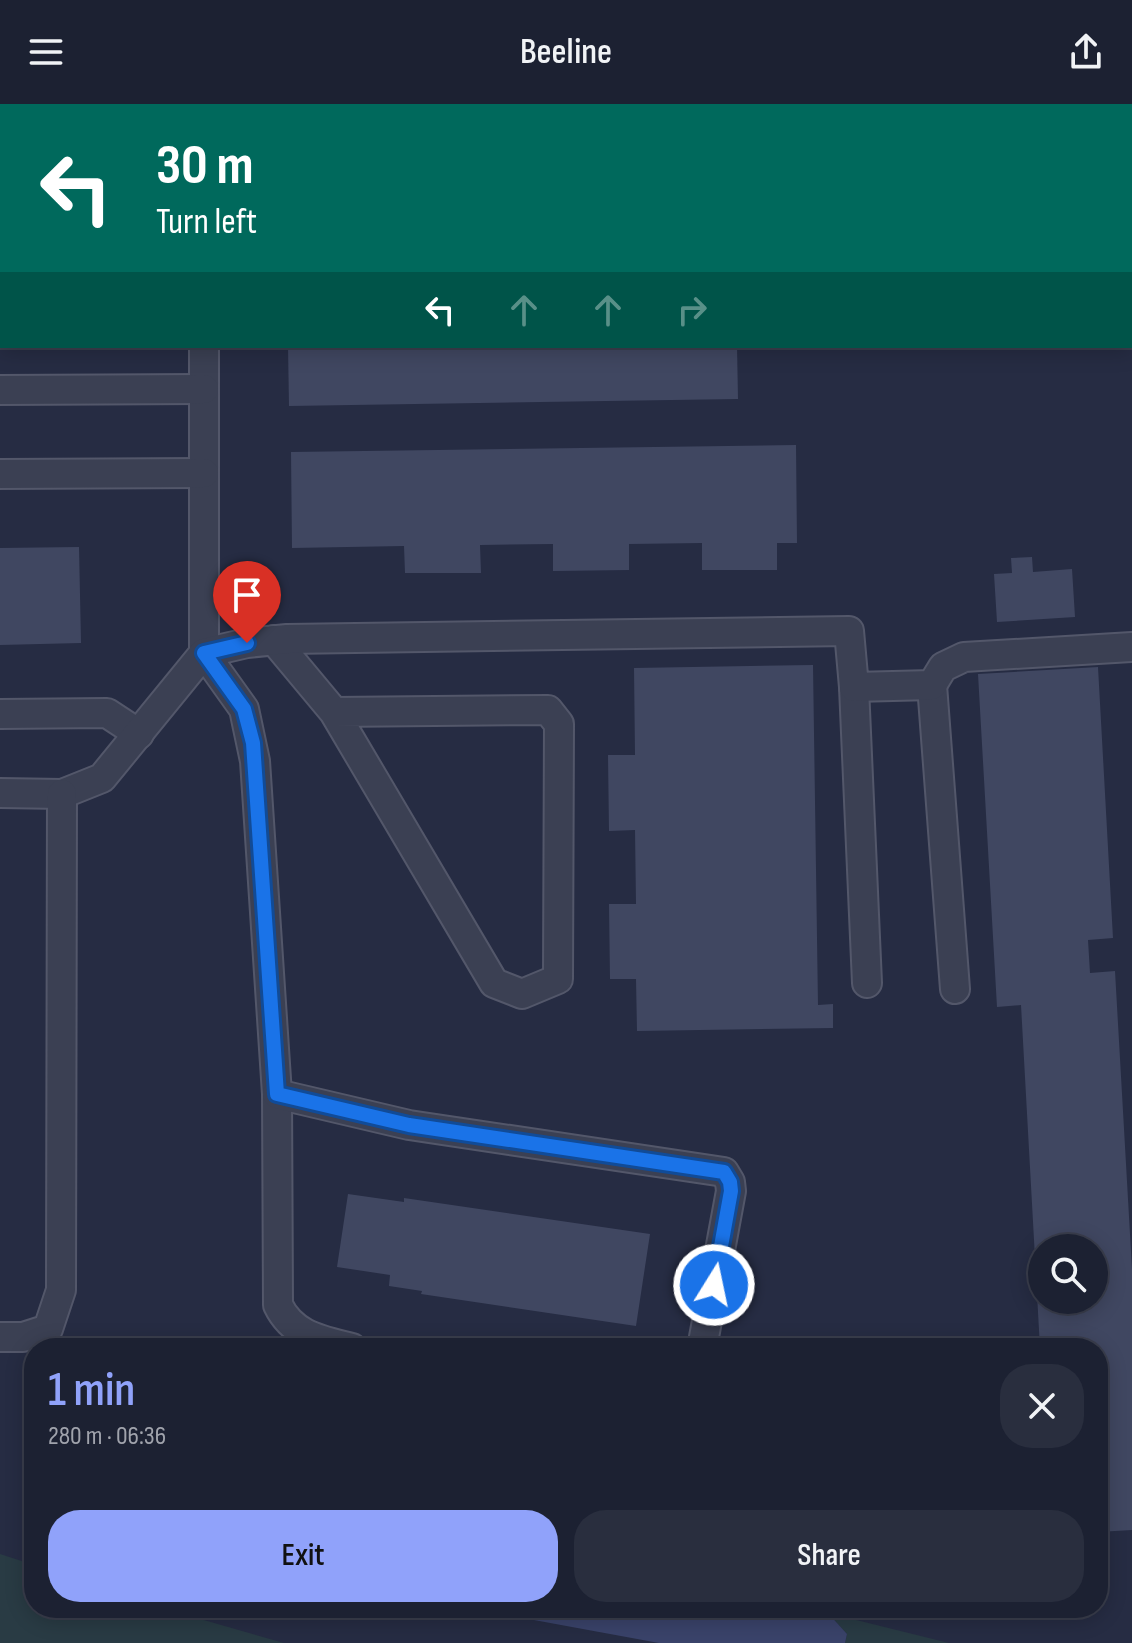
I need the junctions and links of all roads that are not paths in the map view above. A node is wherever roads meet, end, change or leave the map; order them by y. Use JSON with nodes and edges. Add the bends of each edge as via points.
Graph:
{"nodes":[{"id":1,"x":204,"y":348,"type":"edge"},
{"id":2,"x":204,"y":389,"type":"junction"},
{"id":3,"x":0,"y":390,"type":"edge"},
{"id":4,"x":204,"y":473,"type":"junction"},
{"id":5,"x":0,"y":474,"type":"edge"},
{"id":6,"x":274,"y":640,"type":"junction"},
{"id":7,"x":1132,"y":647,"type":"edge"},
{"id":8,"x":204,"y":653,"type":"junction"},
{"id":9,"x":932,"y":685,"type":"junction"},
{"id":10,"x":854,"y":687,"type":"junction"},
{"id":11,"x":334,"y":712,"type":"junction"},
{"id":12,"x":0,"y":714,"type":"edge"},
{"id":13,"x":139,"y":734,"type":"junction"},
{"id":14,"x":0,"y":793,"type":"edge"},
{"id":15,"x":62,"y":794,"type":"junction"},
{"id":16,"x":867,"y":983,"type":"dead end"},
{"id":17,"x":955,"y":989,"type":"dead end"},
{"id":18,"x":277,"y":1094,"type":"junction"},
{"id":19,"x":0,"y":1337,"type":"edge"},
{"id":20,"x":313,"y":1338,"type":"edge"},
{"id":21,"x":704,"y":1338,"type":"edge"}],
"edges":[{"from":1,"to":2,"type":"street"},
{"from":2,"to":3,"type":"street"},
{"from":2,"to":4,"type":"street"},
{"from":4,"to":5,"type":"street"},
{"from":4,"to":8,"type":"street"},
{"from":6,"to":8,"type":"street"},
{"from":6,"to":10,"type":"street","via":[[849,631]]},
{"from":6,"to":11,"type":"street"},
{"from":7,"to":9,"type":"street","via":[[964,657],[943,667]]},
{"from":8,"to":13,"type":"street"},
{"from":8,"to":18,"type":"street","via":[[244,709],[253,743]]},
{"from":9,"to":10,"type":"street"},
{"from":9,"to":17,"type":"street"},
{"from":10,"to":16,"type":"street"},
{"from":11,"to":11,"type":"street","via":[[494,983],[522,994],[558,979],[559,724],[548,710]]},
{"from":12,"to":13,"type":"street","via":[[107,713]]},
{"from":13,"to":15,"type":"street","via":[[102,778]]},
{"from":14,"to":15,"type":"street"},
{"from":15,"to":19,"type":"street","via":[[61,1290],[48,1329]]},
{"from":18,"to":20,"type":"street","via":[[278,1305]]},
{"from":18,"to":21,"type":"street","via":[[409,1125],[724,1172],[731,1191]]}]}
